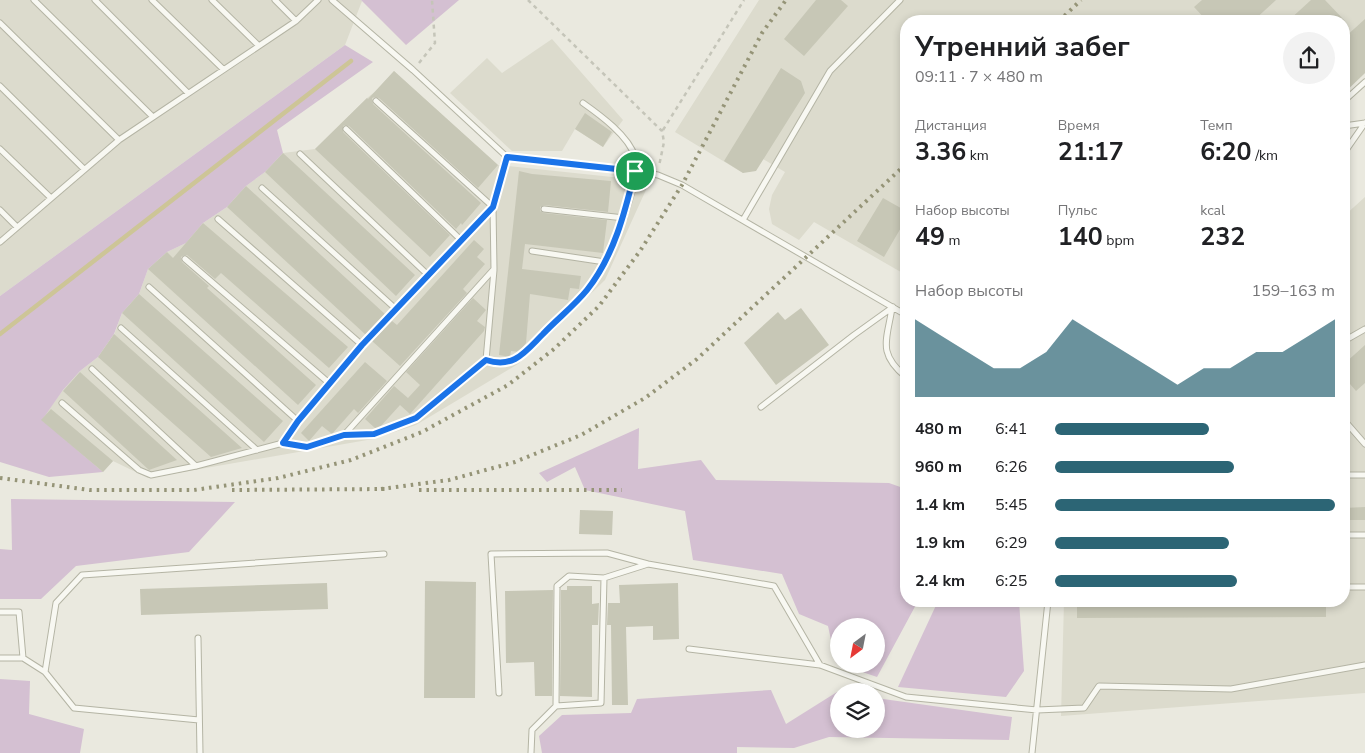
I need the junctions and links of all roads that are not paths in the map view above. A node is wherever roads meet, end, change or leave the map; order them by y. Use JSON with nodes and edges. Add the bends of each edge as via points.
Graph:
{"nodes":[{"id":1,"x":34,"y":0,"type":"edge"},
{"id":2,"x":95,"y":0,"type":"edge"},
{"id":3,"x":152,"y":0,"type":"edge"},
{"id":4,"x":212,"y":0,"type":"edge"},
{"id":5,"x":275,"y":0,"type":"edge"},
{"id":6,"x":318,"y":0,"type":"edge"},
{"id":7,"x":332,"y":0,"type":"edge"},
{"id":8,"x":900,"y":0,"type":"edge"},
{"id":9,"x":296,"y":21,"type":"junction"},
{"id":10,"x":0,"y":23,"type":"edge"},
{"id":11,"x":258,"y":45,"type":"junction"},
{"id":12,"x":223,"y":69,"type":"junction"},
{"id":13,"x":1365,"y":82,"type":"edge"},
{"id":14,"x":0,"y":86,"type":"edge"},
{"id":15,"x":188,"y":93,"type":"junction"},
{"id":16,"x":1350,"y":96,"type":"edge"},
{"id":17,"x":376,"y":100,"type":"dead end"},
{"id":18,"x":583,"y":103,"type":"dead end"},
{"id":19,"x":152,"y":116,"type":"junction"},
{"id":20,"x":1350,"y":125,"type":"edge"},
{"id":21,"x":346,"y":129,"type":"dead end"},
{"id":22,"x":119,"y":140,"type":"junction"},
{"id":23,"x":1350,"y":145,"type":"edge"},
{"id":24,"x":0,"y":149,"type":"edge"},
{"id":25,"x":300,"y":154,"type":"dead end"},
{"id":26,"x":507,"y":157,"type":"junction"},
{"id":27,"x":84,"y":169,"type":"junction"},
{"id":28,"x":635,"y":171,"type":"junction"},
{"id":29,"x":262,"y":188,"type":"dead end"},
{"id":30,"x":50,"y":198,"type":"junction"},
{"id":31,"x":493,"y":207,"type":"junction"},
{"id":32,"x":544,"y":209,"type":"dead end"},
{"id":33,"x":0,"y":210,"type":"edge"},
{"id":34,"x":624,"y":218,"type":"junction"},
{"id":35,"x":218,"y":220,"type":"dead end"},
{"id":36,"x":743,"y":220,"type":"junction"},
{"id":37,"x":17,"y":227,"type":"junction"},
{"id":38,"x":461,"y":240,"type":"junction"},
{"id":39,"x":0,"y":242,"type":"edge"},
{"id":40,"x":532,"y":251,"type":"dead end"},
{"id":41,"x":185,"y":260,"type":"dead end"},
{"id":42,"x":605,"y":262,"type":"junction"},
{"id":43,"x":494,"y":269,"type":"junction"},
{"id":44,"x":428,"y":275,"type":"junction"},
{"id":45,"x":149,"y":287,"type":"dead end"},
{"id":46,"x":892,"y":307,"type":"junction"},
{"id":47,"x":397,"y":310,"type":"junction"},
{"id":48,"x":900,"y":312,"type":"edge"},
{"id":49,"x":121,"y":328,"type":"dead end"},
{"id":50,"x":1365,"y":329,"type":"edge"},
{"id":51,"x":1350,"y":338,"type":"edge"},
{"id":52,"x":362,"y":345,"type":"junction"},
{"id":53,"x":486,"y":360,"type":"junction"},
{"id":54,"x":92,"y":369,"type":"dead end"},
{"id":55,"x":900,"y":372,"type":"edge"},
{"id":56,"x":329,"y":383,"type":"junction"},
{"id":57,"x":62,"y":403,"type":"dead end"},
{"id":58,"x":761,"y":407,"type":"dead end"},
{"id":59,"x":298,"y":421,"type":"junction"},
{"id":60,"x":1350,"y":427,"type":"edge"},
{"id":61,"x":344,"y":435,"type":"junction"},
{"id":62,"x":283,"y":443,"type":"junction"},
{"id":63,"x":1365,"y":444,"type":"edge"},
{"id":64,"x":257,"y":450,"type":"junction"},
{"id":65,"x":196,"y":466,"type":"junction"},
{"id":66,"x":1350,"y":475,"type":"edge"},
{"id":67,"x":1365,"y":475,"type":"edge"},
{"id":68,"x":1350,"y":535,"type":"edge"},
{"id":69,"x":1365,"y":535,"type":"edge"},
{"id":70,"x":384,"y":554,"type":"dead end"},
{"id":71,"x":648,"y":564,"type":"junction"},
{"id":72,"x":604,"y":578,"type":"junction"},
{"id":73,"x":1350,"y":588,"type":"edge"},
{"id":74,"x":1365,"y":588,"type":"edge"},
{"id":75,"x":1047,"y":607,"type":"edge"},
{"id":76,"x":0,"y":612,"type":"edge"},
{"id":77,"x":198,"y":638,"type":"dead end"},
{"id":78,"x":689,"y":649,"type":"dead end"},
{"id":79,"x":0,"y":658,"type":"edge"},
{"id":80,"x":23,"y":658,"type":"junction"},
{"id":81,"x":820,"y":665,"type":"junction"},
{"id":82,"x":1365,"y":665,"type":"edge"},
{"id":83,"x":45,"y":672,"type":"junction"},
{"id":84,"x":499,"y":693,"type":"dead end"},
{"id":85,"x":556,"y":706,"type":"junction"},
{"id":86,"x":1037,"y":710,"type":"junction"},
{"id":87,"x":199,"y":720,"type":"junction"},
{"id":88,"x":200,"y":753,"type":"edge"},
{"id":89,"x":531,"y":753,"type":"edge"},
{"id":90,"x":1032,"y":753,"type":"edge"}],
"edges":[{"from":1,"to":19,"type":"lane"},
{"from":2,"to":15,"type":"lane"},
{"from":3,"to":12,"type":"lane"},
{"from":4,"to":11,"type":"lane"},
{"from":5,"to":9,"type":"lane"},
{"from":6,"to":9,"type":"lane"},
{"from":7,"to":26,"type":"lane"},
{"from":8,"to":36,"type":"lane","via":[[830,72]]},
{"from":9,"to":11,"type":"lane"},
{"from":10,"to":22,"type":"lane"},
{"from":11,"to":12,"type":"lane"},
{"from":12,"to":15,"type":"lane"},
{"from":13,"to":16,"type":"lane"},
{"from":14,"to":27,"type":"lane"},
{"from":15,"to":19,"type":"lane"},
{"from":17,"to":31,"type":"lane"},
{"from":18,"to":28,"type":"lane","via":[[600,114],[628,145],[635,157]]},
{"from":19,"to":22,"type":"lane"},
{"from":20,"to":23,"type":"lane","via":[[1365,123]]},
{"from":21,"to":38,"type":"lane"},
{"from":22,"to":27,"type":"lane"},
{"from":24,"to":30,"type":"lane"},
{"from":25,"to":44,"type":"lane"},
{"from":26,"to":28,"type":"lane"},
{"from":26,"to":31,"type":"lane"},
{"from":27,"to":30,"type":"lane"},
{"from":28,"to":34,"type":"lane"},
{"from":28,"to":36,"type":"lane","via":[[658,175]]},
{"from":29,"to":47,"type":"lane"},
{"from":30,"to":37,"type":"lane"},
{"from":31,"to":38,"type":"lane"},
{"from":31,"to":43,"type":"lane"},
{"from":32,"to":34,"type":"lane"},
{"from":33,"to":37,"type":"lane"},
{"from":34,"to":42,"type":"lane"},
{"from":35,"to":52,"type":"lane"},
{"from":36,"to":46,"type":"lane"},
{"from":37,"to":39,"type":"lane"},
{"from":38,"to":44,"type":"lane"},
{"from":40,"to":42,"type":"lane"},
{"from":41,"to":56,"type":"lane"},
{"from":42,"to":53,"type":"lane","via":[[587,290],[519,358],[498,364]]},
{"from":43,"to":53,"type":"lane"},
{"from":43,"to":61,"type":"lane"},
{"from":44,"to":47,"type":"lane"},
{"from":45,"to":59,"type":"lane"},
{"from":46,"to":48,"type":"lane"},
{"from":46,"to":55,"type":"lane","via":[[886,346],[888,358]]},
{"from":46,"to":58,"type":"lane"},
{"from":47,"to":52,"type":"lane"},
{"from":49,"to":64,"type":"lane"},
{"from":50,"to":51,"type":"lane"},
{"from":52,"to":56,"type":"lane"},
{"from":53,"to":61,"type":"lane","via":[[416,418],[374,434]]},
{"from":54,"to":65,"type":"lane"},
{"from":56,"to":59,"type":"lane"},
{"from":57,"to":65,"type":"lane","via":[[139,470],[151,475]]},
{"from":59,"to":62,"type":"lane"},
{"from":60,"to":63,"type":"lane"},
{"from":61,"to":62,"type":"lane","via":[[307,447]]},
{"from":62,"to":64,"type":"lane"},
{"from":64,"to":65,"type":"lane"},
{"from":66,"to":67,"type":"lane"},
{"from":68,"to":69,"type":"lane"},
{"from":70,"to":83,"type":"lane","via":[[82,576],[56,603]]},
{"from":71,"to":72,"type":"lane"},
{"from":71,"to":81,"type":"lane","via":[[774,586]]},
{"from":71,"to":84,"type":"lane","via":[[607,552],[491,554]]},
{"from":72,"to":85,"type":"lane","via":[[601,703]]},
{"from":72,"to":85,"type":"lane","via":[[569,576],[556,586]]},
{"from":73,"to":74,"type":"lane"},
{"from":75,"to":86,"type":"lane"},
{"from":76,"to":80,"type":"lane","via":[[19,612]]},
{"from":77,"to":87,"type":"lane"},
{"from":78,"to":81,"type":"lane"},
{"from":79,"to":80,"type":"lane"},
{"from":80,"to":83,"type":"lane"},
{"from":81,"to":86,"type":"lane","via":[[906,697]]},
{"from":82,"to":86,"type":"lane","via":[[1231,689],[1099,686],[1084,708]]},
{"from":83,"to":87,"type":"lane","via":[[74,708]]},
{"from":85,"to":89,"type":"lane","via":[[532,730]]},
{"from":86,"to":90,"type":"lane"},
{"from":87,"to":88,"type":"lane"}]}
